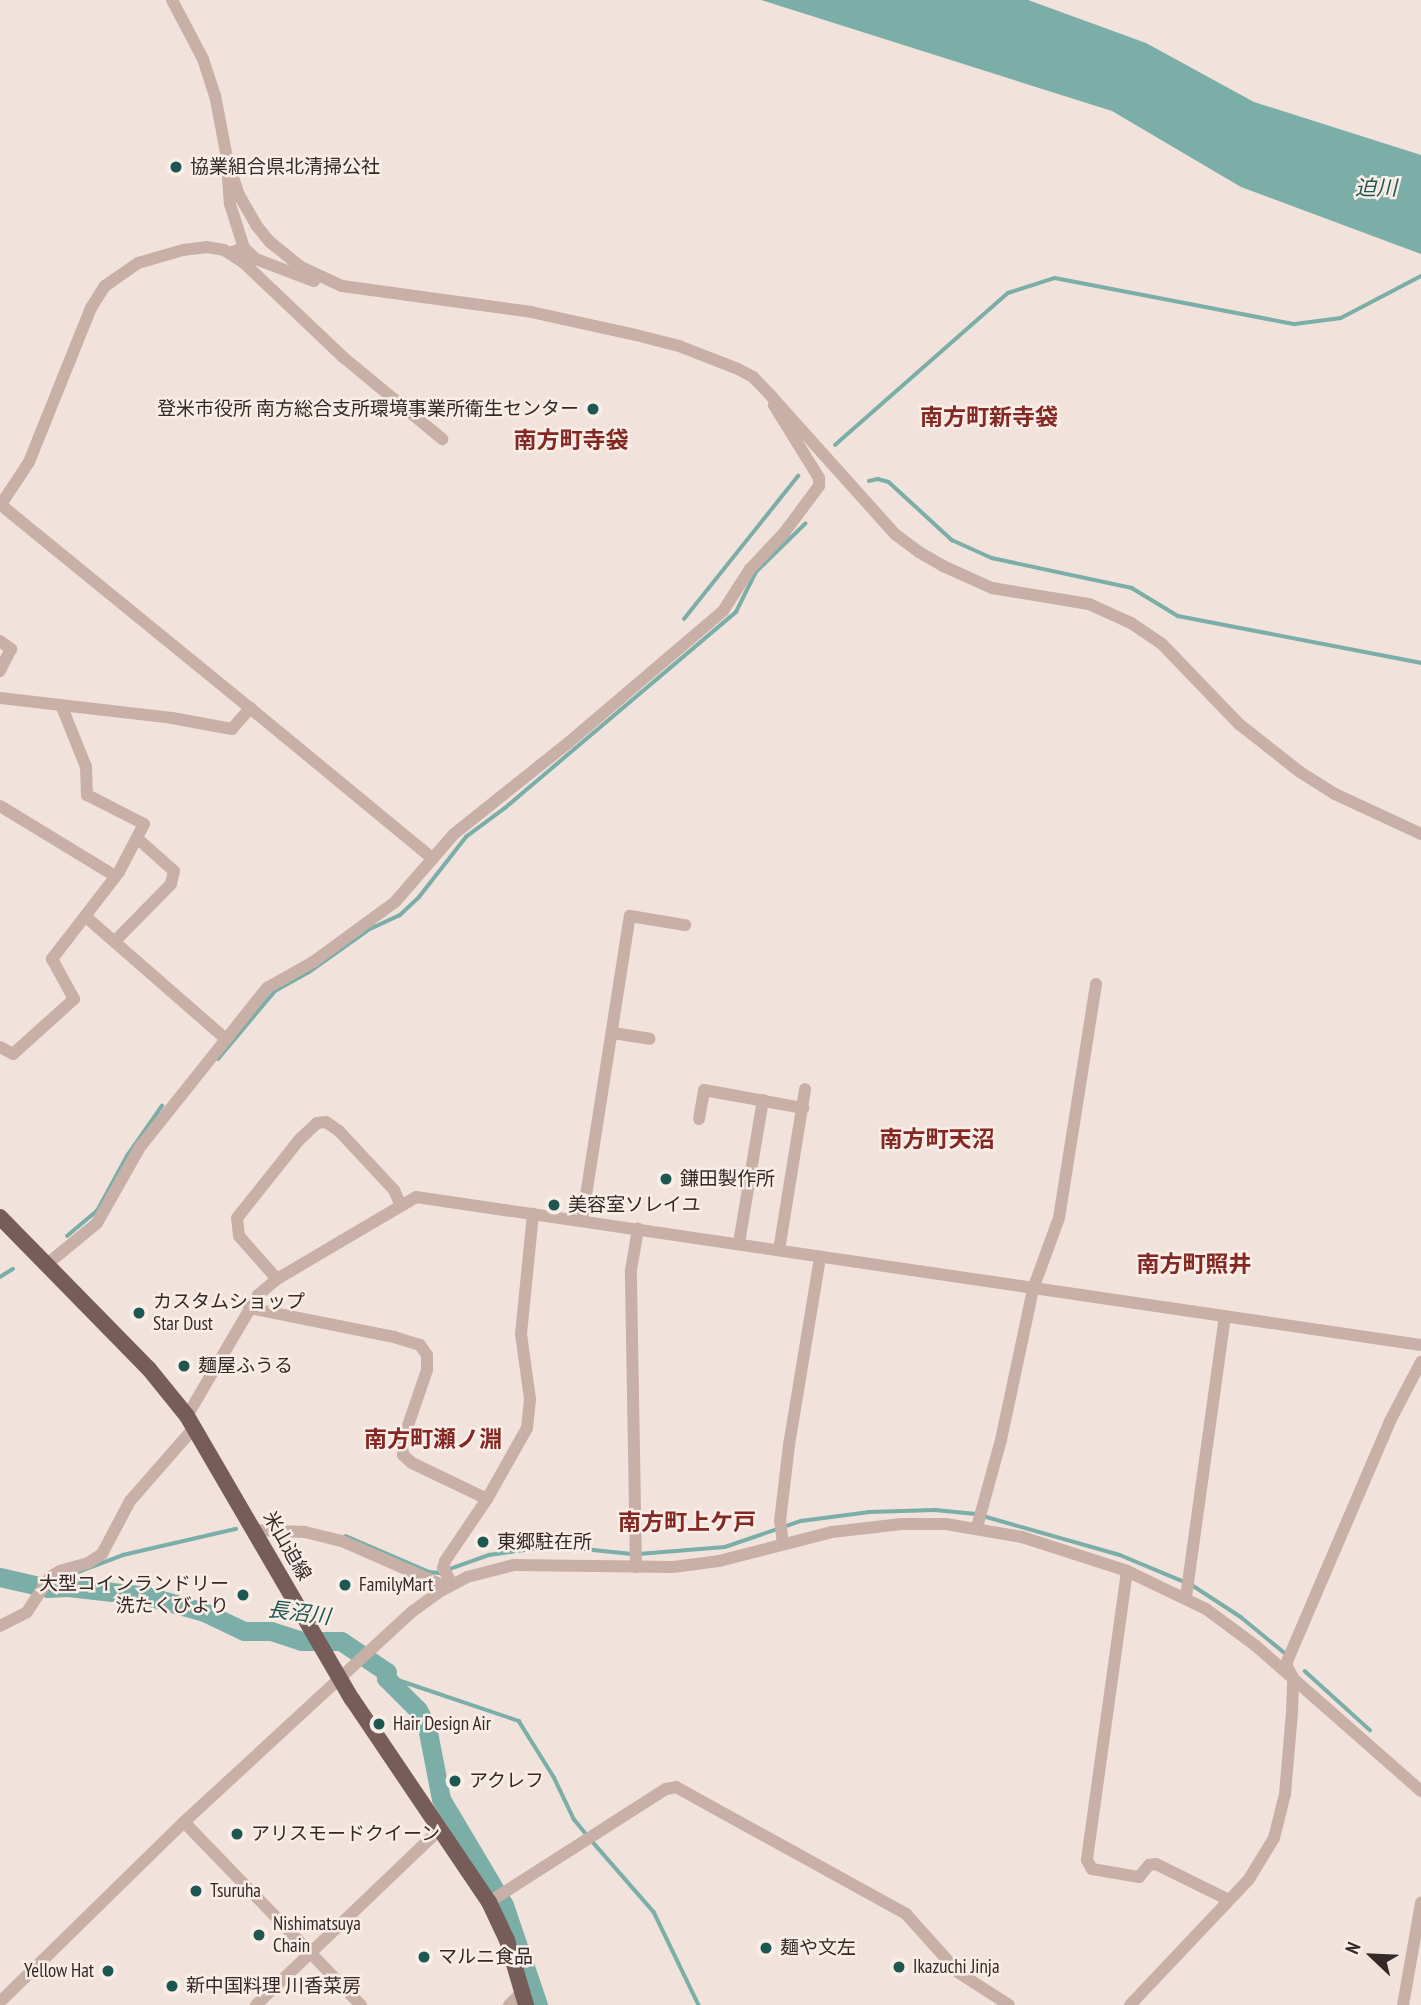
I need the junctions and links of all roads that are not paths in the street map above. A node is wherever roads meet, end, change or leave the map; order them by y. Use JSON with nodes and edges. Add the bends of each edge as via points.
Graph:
{"nodes":[{"id":1,"x":172,"y":0,"type":"edge"},
{"id":2,"x":228,"y":163,"type":"junction"},
{"id":3,"x":244,"y":247,"type":"junction"},
{"id":4,"x":229,"y":253,"type":"junction"},
{"id":5,"x":342,"y":286,"type":"junction"},
{"id":6,"x":772,"y":397,"type":"junction"},
{"id":7,"x":442,"y":439,"type":"dead end"},
{"id":8,"x":1,"y":505,"type":"edge"},
{"id":9,"x":0,"y":641,"type":"edge"},
{"id":10,"x":0,"y":671,"type":"edge"},
{"id":11,"x":0,"y":698,"type":"edge"},
{"id":12,"x":62,"y":707,"type":"junction"},
{"id":13,"x":250,"y":708,"type":"junction"},
{"id":14,"x":0,"y":806,"type":"edge"},
{"id":15,"x":1421,"y":834,"type":"edge"},
{"id":16,"x":138,"y":839,"type":"junction"},
{"id":17,"x":433,"y":859,"type":"junction"},
{"id":18,"x":115,"y":876,"type":"junction"},
{"id":19,"x":86,"y":917,"type":"junction"},
{"id":20,"x":685,"y":925,"type":"dead end"},
{"id":21,"x":115,"y":942,"type":"junction"},
{"id":22,"x":1096,"y":984,"type":"dead end"},
{"id":23,"x":613,"y":1033,"type":"junction"},
{"id":24,"x":226,"y":1039,"type":"junction"},
{"id":25,"x":650,"y":1039,"type":"dead end"},
{"id":26,"x":0,"y":1047,"type":"edge"},
{"id":27,"x":805,"y":1089,"type":"dead end"},
{"id":28,"x":763,"y":1100,"type":"junction"},
{"id":29,"x":803,"y":1108,"type":"junction"},
{"id":30,"x":699,"y":1119,"type":"dead end"},
{"id":31,"x":401,"y":1206,"type":"junction"},
{"id":32,"x":533,"y":1214,"type":"junction"},
{"id":33,"x":0,"y":1217,"type":"edge"},
{"id":34,"x":582,"y":1221,"type":"junction"},
{"id":35,"x":638,"y":1228,"type":"junction"},
{"id":36,"x":738,"y":1243,"type":"junction"},
{"id":37,"x":779,"y":1250,"type":"junction"},
{"id":38,"x":820,"y":1257,"type":"junction"},
{"id":39,"x":44,"y":1262,"type":"junction"},
{"id":40,"x":277,"y":1279,"type":"junction"},
{"id":41,"x":1032,"y":1289,"type":"junction"},
{"id":42,"x":249,"y":1308,"type":"junction"},
{"id":43,"x":1224,"y":1317,"type":"junction"},
{"id":44,"x":1421,"y":1345,"type":"edge"},
{"id":45,"x":1421,"y":1362,"type":"edge"},
{"id":46,"x":190,"y":1422,"type":"junction"},
{"id":47,"x":486,"y":1499,"type":"junction"},
{"id":48,"x":979,"y":1519,"type":"junction"},
{"id":49,"x":253,"y":1530,"type":"junction"},
{"id":50,"x":782,"y":1534,"type":"junction"},
{"id":51,"x":636,"y":1558,"type":"junction"},
{"id":52,"x":1127,"y":1571,"type":"junction"},
{"id":53,"x":447,"y":1579,"type":"junction"},
{"id":54,"x":1187,"y":1588,"type":"junction"},
{"id":55,"x":0,"y":1626,"type":"edge"},
{"id":56,"x":1293,"y":1678,"type":"junction"},
{"id":57,"x":340,"y":1679,"type":"junction"},
{"id":58,"x":1421,"y":1791,"type":"edge"},
{"id":59,"x":184,"y":1822,"type":"junction"},
{"id":60,"x":442,"y":1827,"type":"junction"},
{"id":61,"x":495,"y":1898,"type":"junction"},
{"id":62,"x":1229,"y":1900,"type":"junction"},
{"id":63,"x":1421,"y":1903,"type":"edge"},
{"id":64,"x":309,"y":1952,"type":"junction"},
{"id":65,"x":524,"y":1999,"type":"edge"},
{"id":66,"x":0,"y":2002,"type":"edge"},
{"id":67,"x":256,"y":2005,"type":"edge"},
{"id":68,"x":361,"y":2005,"type":"edge"},
{"id":69,"x":509,"y":2005,"type":"edge"},
{"id":70,"x":1009,"y":2005,"type":"edge"},
{"id":71,"x":1130,"y":2005,"type":"edge"},
{"id":72,"x":1402,"y":2005,"type":"edge"}],
"edges":[{"from":1,"to":2,"type":"street","via":[[187,23],[211,83]]},
{"from":2,"to":3,"type":"street","via":[[230,204]]},
{"from":2,"to":5,"type":"street","via":[[239,195],[270,242],[301,267]]},
{"from":3,"to":4,"type":"street"},
{"from":3,"to":5,"type":"street","via":[[256,259],[287,272]]},
{"from":4,"to":7,"type":"street"},
{"from":4,"to":8,"type":"street","via":[[206,247],[183,250],[138,263],[105,286],[91,307],[33,454]]},
{"from":5,"to":6,"type":"street","via":[[531,312],[679,346],[745,373]]},
{"from":6,"to":15,"type":"street","via":[[895,534],[919,552],[992,588],[1089,604],[1131,623],[1162,644],[1240,724],[1300,772],[1335,794]]},
{"from":6,"to":17,"type":"street","via":[[776,411],[819,478],[817,492],[750,569],[723,611],[454,834]]},
{"from":8,"to":13,"type":"street"},
{"from":9,"to":10,"type":"street","via":[[11,649]]},
{"from":11,"to":12,"type":"street"},
{"from":12,"to":13,"type":"street","via":[[232,729]]},
{"from":12,"to":16,"type":"street","via":[[86,767],[86,795],[144,824]]},
{"from":13,"to":17,"type":"street"},
{"from":14,"to":18,"type":"street"},
{"from":16,"to":18,"type":"street"},
{"from":16,"to":21,"type":"street","via":[[174,872],[171,884]]},
{"from":17,"to":24,"type":"street","via":[[378,916],[267,988]]},
{"from":18,"to":19,"type":"street"},
{"from":19,"to":21,"type":"street"},
{"from":19,"to":26,"type":"street","via":[[52,959],[74,999],[13,1054]]},
{"from":20,"to":23,"type":"street","via":[[630,916]]},
{"from":21,"to":24,"type":"street"},
{"from":22,"to":41,"type":"street","via":[[1059,1218]]},
{"from":23,"to":25,"type":"street"},
{"from":23,"to":34,"type":"street"},
{"from":24,"to":39,"type":"street","via":[[140,1147],[97,1223]]},
{"from":27,"to":29,"type":"street"},
{"from":28,"to":29,"type":"street"},
{"from":28,"to":30,"type":"street","via":[[704,1090]]},
{"from":28,"to":36,"type":"street"},
{"from":29,"to":37,"type":"street"},
{"from":31,"to":32,"type":"street","via":[[416,1197]]},
{"from":31,"to":40,"type":"street"},
{"from":31,"to":40,"type":"street","via":[[394,1190],[339,1131],[326,1122],[317,1124],[237,1218],[239,1236]]},
{"from":32,"to":34,"type":"street"},
{"from":32,"to":47,"type":"street","via":[[521,1334],[530,1399],[527,1428]]},
{"from":33,"to":39,"type":"main road","name":"米山迫線"},
{"from":34,"to":35,"type":"street"},
{"from":35,"to":36,"type":"street"},
{"from":35,"to":51,"type":"street","via":[[631,1270]]},
{"from":36,"to":37,"type":"street"},
{"from":37,"to":38,"type":"street"},
{"from":38,"to":41,"type":"street"},
{"from":38,"to":50,"type":"street","via":[[789,1445]]},
{"from":39,"to":46,"type":"main road","name":"米山迫線","via":[[149,1369]]},
{"from":40,"to":42,"type":"street"},
{"from":41,"to":43,"type":"street"},
{"from":41,"to":48,"type":"street"},
{"from":42,"to":46,"type":"street"},
{"from":42,"to":47,"type":"street","via":[[394,1337],[425,1350],[428,1370],[402,1443],[403,1455]]},
{"from":43,"to":44,"type":"street"},
{"from":43,"to":54,"type":"street"},
{"from":45,"to":56,"type":"street","via":[[1390,1421],[1286,1664]]},
{"from":46,"to":49,"type":"main road","name":"米山迫線"},
{"from":46,"to":55,"type":"street","via":[[130,1501],[102,1554],[60,1571],[42,1586],[27,1612]]},
{"from":47,"to":53,"type":"street","via":[[454,1546]]},
{"from":48,"to":50,"type":"street"},
{"from":48,"to":52,"type":"street"},
{"from":49,"to":53,"type":"street","via":[[297,1531],[342,1541]]},
{"from":49,"to":57,"type":"main road","name":"米山迫線"},
{"from":50,"to":51,"type":"street","via":[[706,1563],[673,1567]]},
{"from":51,"to":53,"type":"street","via":[[514,1565]]},
{"from":52,"to":54,"type":"street"},
{"from":52,"to":62,"type":"street","via":[[1087,1860],[1092,1869],[1139,1877],[1156,1864]]},
{"from":53,"to":57,"type":"street"},
{"from":54,"to":56,"type":"street"},
{"from":56,"to":58,"type":"street"},
{"from":56,"to":62,"type":"street","via":[[1284,1794],[1274,1838],[1257,1869]]},
{"from":57,"to":59,"type":"street"},
{"from":57,"to":60,"type":"main road","name":"米山迫線"},
{"from":59,"to":64,"type":"street"},
{"from":59,"to":66,"type":"street"},
{"from":60,"to":61,"type":"main road","name":"米山迫線"},
{"from":60,"to":64,"type":"street"},
{"from":61,"to":65,"type":"main road","name":"米山迫線"},
{"from":61,"to":70,"type":"street","via":[[666,1788],[676,1787],[906,1914],[959,1973]]},
{"from":62,"to":71,"type":"street"},
{"from":63,"to":72,"type":"street"},
{"from":64,"to":67,"type":"street"},
{"from":64,"to":68,"type":"street"},
{"from":65,"to":69,"type":"street"}]}
